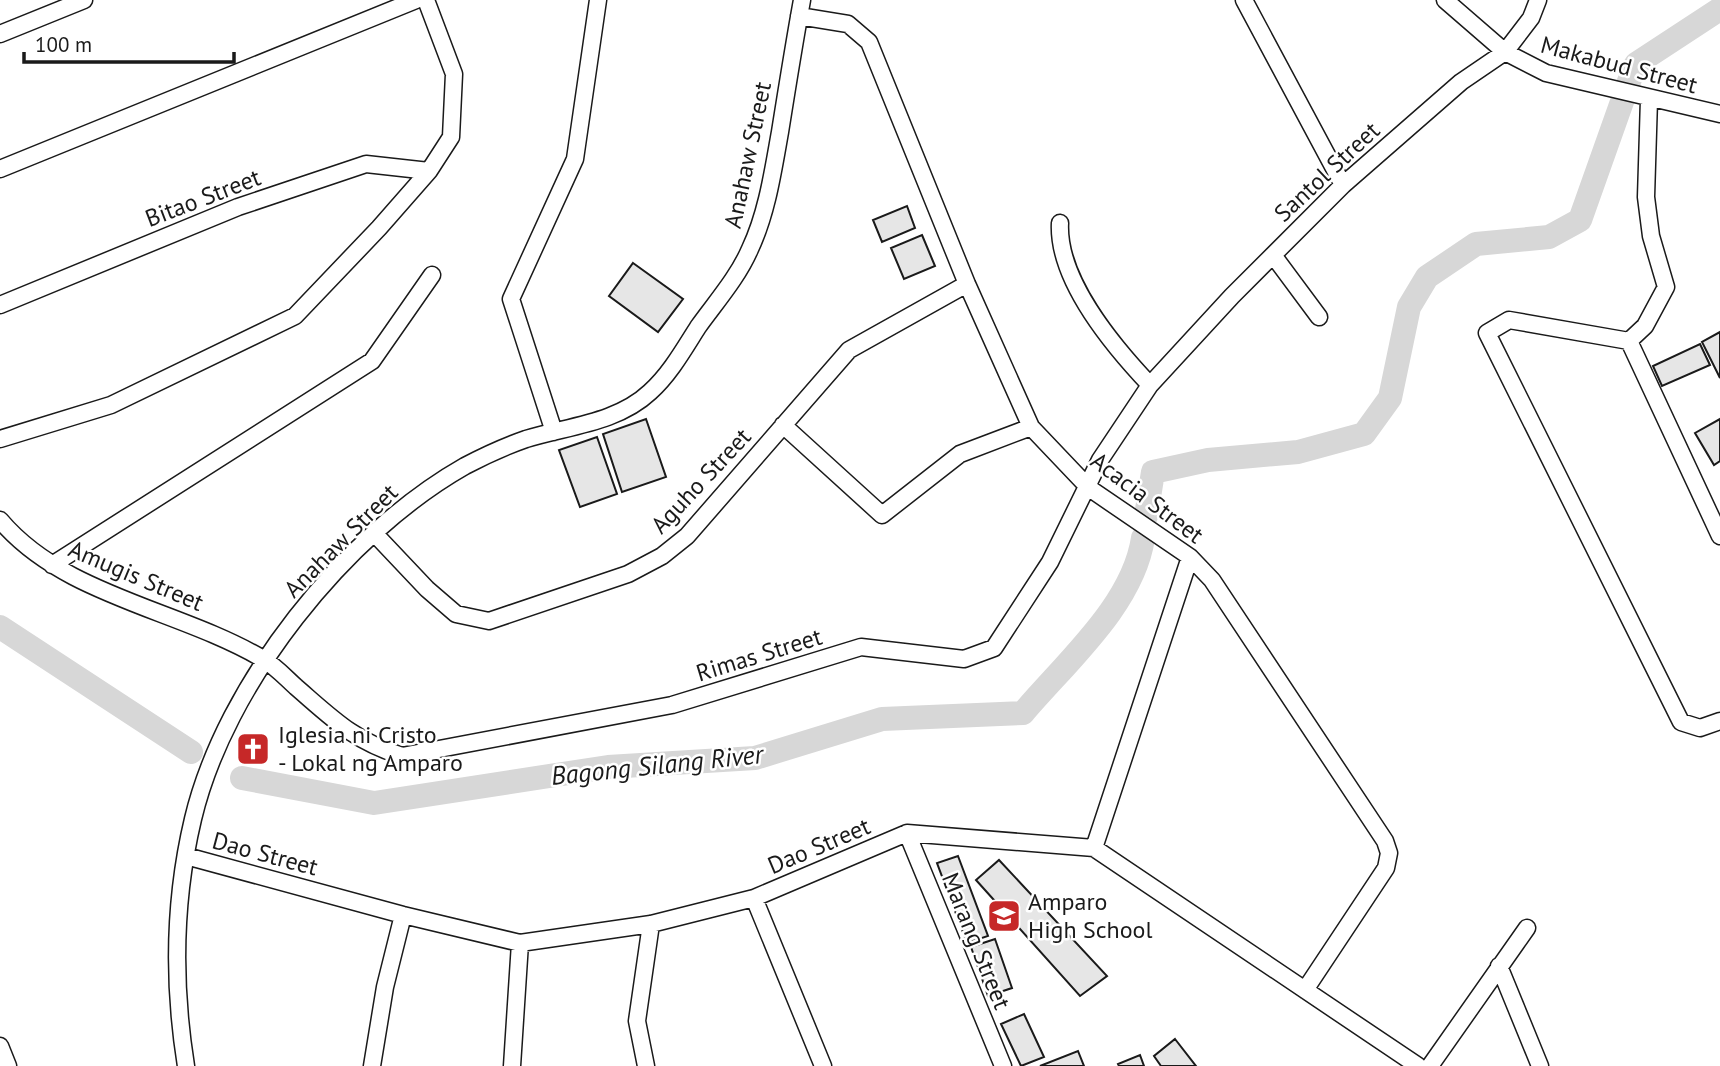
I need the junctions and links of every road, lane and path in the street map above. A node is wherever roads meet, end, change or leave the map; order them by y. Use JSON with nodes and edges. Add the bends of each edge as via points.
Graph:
{"nodes":[{"id":1,"x":84,"y":0,"type":"edge"},
{"id":2,"x":416,"y":0,"type":"edge"},
{"id":3,"x":426,"y":0,"type":"edge"},
{"id":4,"x":598,"y":0,"type":"edge"},
{"id":5,"x":1244,"y":0,"type":"edge"},
{"id":6,"x":1445,"y":0,"type":"edge"},
{"id":7,"x":1538,"y":0,"type":"edge"},
{"id":8,"x":801,"y":8,"type":"edge"},
{"id":9,"x":0,"y":34,"type":"edge"},
{"id":10,"x":1505,"y":52,"type":"junction"},
{"id":11,"x":1649,"y":100,"type":"junction"},
{"id":12,"x":1720,"y":114,"type":"edge"},
{"id":13,"x":0,"y":169,"type":"edge"},
{"id":14,"x":429,"y":171,"type":"junction"},
{"id":15,"x":1343,"y":185,"type":"junction"},
{"id":16,"x":1060,"y":223,"type":"dead end"},
{"id":17,"x":1273,"y":255,"type":"junction"},
{"id":18,"x":432,"y":275,"type":"dead end"},
{"id":19,"x":967,"y":285,"type":"junction"},
{"id":20,"x":0,"y":305,"type":"edge"},
{"id":21,"x":1319,"y":317,"type":"dead end"},
{"id":22,"x":1629,"y":341,"type":"junction"},
{"id":23,"x":1150,"y":385,"type":"junction"},
{"id":24,"x":783,"y":425,"type":"junction"},
{"id":25,"x":1031,"y":427,"type":"junction"},
{"id":26,"x":554,"y":432,"type":"junction"},
{"id":27,"x":0,"y":439,"type":"edge"},
{"id":28,"x":1089,"y":488,"type":"junction"},
{"id":29,"x":0,"y":520,"type":"edge"},
{"id":30,"x":374,"y":533,"type":"junction"},
{"id":31,"x":1720,"y":536,"type":"edge"},
{"id":32,"x":1190,"y":557,"type":"junction"},
{"id":33,"x":52,"y":565,"type":"junction"},
{"id":34,"x":265,"y":660,"type":"junction"},
{"id":35,"x":1720,"y":722,"type":"edge"},
{"id":36,"x":907,"y":833,"type":"junction"},
{"id":37,"x":1094,"y":848,"type":"junction"},
{"id":38,"x":186,"y":856,"type":"junction"},
{"id":39,"x":754,"y":898,"type":"junction"},
{"id":40,"x":403,"y":915,"type":"junction"},
{"id":41,"x":651,"y":924,"type":"junction"},
{"id":42,"x":1527,"y":928,"type":"dead end"},
{"id":43,"x":520,"y":943,"type":"junction"},
{"id":44,"x":1499,"y":966,"type":"junction"},
{"id":45,"x":1305,"y":989,"type":"junction"},
{"id":46,"x":0,"y":1046,"type":"edge"},
{"id":47,"x":8,"y":1066,"type":"edge"},
{"id":48,"x":186,"y":1066,"type":"edge"},
{"id":49,"x":372,"y":1066,"type":"edge"},
{"id":50,"x":512,"y":1066,"type":"edge"},
{"id":51,"x":646,"y":1066,"type":"edge"},
{"id":52,"x":822,"y":1066,"type":"edge"},
{"id":53,"x":1003,"y":1066,"type":"edge"},
{"id":54,"x":1418,"y":1066,"type":"edge"},
{"id":55,"x":1430,"y":1066,"type":"edge"},
{"id":56,"x":1541,"y":1066,"type":"edge"}],
"edges":[{"from":1,"to":9,"type":"street"},
{"from":2,"to":13,"type":"street"},
{"from":3,"to":14,"type":"street","via":[[454,74],[452,136]]},
{"from":4,"to":26,"type":"street","via":[[575,159],[511,299]]},
{"from":5,"to":15,"type":"street"},
{"from":6,"to":10,"type":"street","name":"Makabud Street"},
{"from":7,"to":10,"type":"street","name":"Santol Street","via":[[1531,18]]},
{"from":8,"to":19,"type":"street","name":"Acacia Street","via":[[848,24],[869,42]]},
{"from":8,"to":26,"type":"street","name":"Anahaw Street","via":[[771,180],[750,250],[650,393],[618,413]]},
{"from":10,"to":11,"type":"street","name":"Makabud Street","via":[[1546,73]]},
{"from":10,"to":15,"type":"street","name":"Santol Street","via":[[1461,82]]},
{"from":11,"to":12,"type":"street","name":"Makabud Street"},
{"from":11,"to":22,"type":"street","via":[[1646,197],[1651,236],[1667,287],[1645,327]]},
{"from":14,"to":20,"type":"street","name":"Bitao Street","via":[[366,164],[238,207]]},
{"from":14,"to":27,"type":"street","via":[[295,316],[111,405]]},
{"from":15,"to":17,"type":"street","name":"Santol Street"},
{"from":16,"to":23,"type":"street","via":[[1063,259],[1080,292],[1125,359]]},
{"from":17,"to":21,"type":"street"},
{"from":17,"to":23,"type":"street","name":"Santol Street"},
{"from":18,"to":33,"type":"street","via":[[372,361]]},
{"from":19,"to":24,"type":"street","name":"Aguho Street","via":[[849,350]]},
{"from":19,"to":25,"type":"street","name":"Acacia Street"},
{"from":22,"to":31,"type":"street"},
{"from":22,"to":35,"type":"street","via":[[1509,320],[1487,333],[1681,722],[1700,728]]},
{"from":23,"to":28,"type":"street","name":"Rimas Street","via":[[1100,460]]},
{"from":24,"to":25,"type":"street","via":[[882,515],[960,454]]},
{"from":24,"to":30,"type":"street","name":"Aguho Street","via":[[687,536],[662,556],[628,574],[489,621],[456,614]]},
{"from":25,"to":28,"type":"street","name":"Acacia Street"},
{"from":26,"to":30,"type":"street","name":"Anahaw Street","via":[[473,461],[428,487]]},
{"from":28,"to":32,"type":"street","name":"Acacia Street"},
{"from":28,"to":34,"type":"street","name":"Rimas Street","via":[[1050,562],[993,648],[964,659],[861,647],[671,705],[402,756],[369,746]]},
{"from":29,"to":33,"type":"street","name":"Amugis Street","via":[[20,544]]},
{"from":30,"to":34,"type":"street","name":"Anahaw Street","via":[[318,590]]},
{"from":32,"to":37,"type":"street"},
{"from":32,"to":45,"type":"street","name":"Acacia Street","via":[[1212,580],[1390,853],[1386,868]]},
{"from":33,"to":34,"type":"street","name":"Amugis Street","via":[[82,582],[189,622]]},
{"from":34,"to":38,"type":"street","name":"Anahaw Street","via":[[230,723],[203,788]]},
{"from":36,"to":37,"type":"street","name":"Dao Street"},
{"from":36,"to":39,"type":"street","name":"Dao Street"},
{"from":36,"to":53,"type":"street","name":"Marang Street"},
{"from":37,"to":45,"type":"street","name":"Dao Street"},
{"from":38,"to":40,"type":"street","name":"Dao Street"},
{"from":38,"to":48,"type":"street","name":"Anahaw Street","via":[[178,1008]]},
{"from":39,"to":41,"type":"street","name":"Dao Street"},
{"from":39,"to":52,"type":"street"},
{"from":40,"to":43,"type":"street","name":"Dao Street"},
{"from":40,"to":49,"type":"street"},
{"from":41,"to":43,"type":"street","name":"Dao Street"},
{"from":41,"to":51,"type":"street","via":[[637,1021]]},
{"from":42,"to":44,"type":"street"},
{"from":43,"to":50,"type":"street"},
{"from":44,"to":55,"type":"street"},
{"from":44,"to":56,"type":"street"},
{"from":45,"to":54,"type":"street","name":"Dao Street"},
{"from":46,"to":47,"type":"street"}]}
